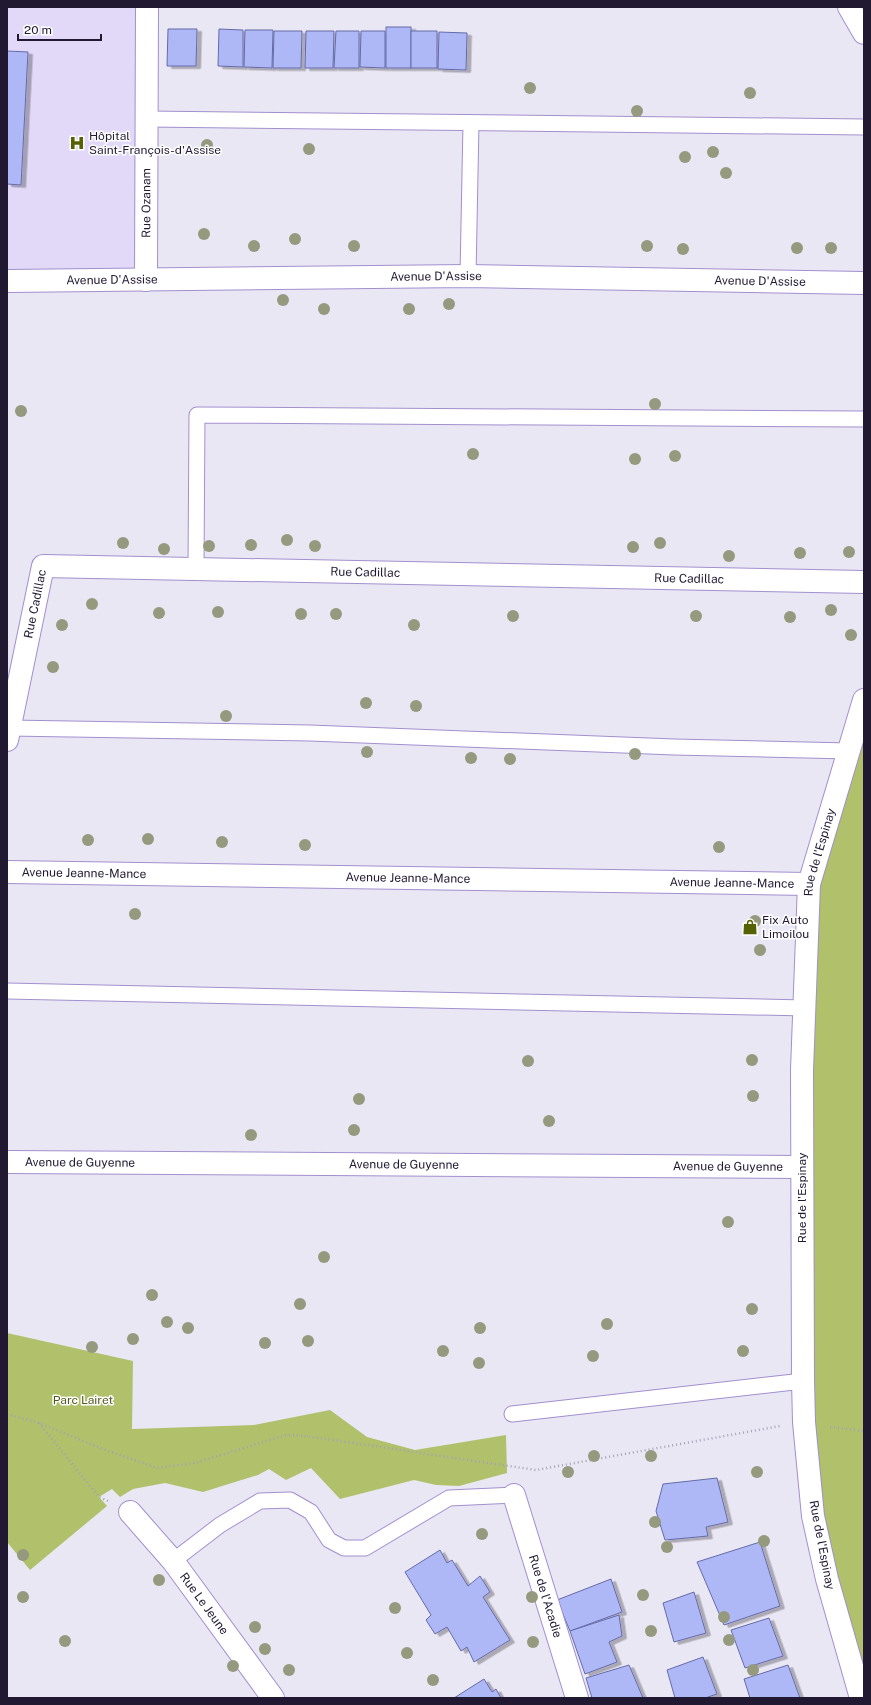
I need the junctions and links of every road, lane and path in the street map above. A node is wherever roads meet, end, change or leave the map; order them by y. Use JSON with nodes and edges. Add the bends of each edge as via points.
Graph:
{"nodes":[{"id":1,"x":147,"y":7,"type":"edge"},
{"id":2,"x":849,"y":7,"type":"edge"},
{"id":3,"x":864,"y":33,"type":"edge"},
{"id":4,"x":146,"y":119,"type":"junction"},
{"id":5,"x":471,"y":123,"type":"junction"},
{"id":6,"x":864,"y":127,"type":"edge"},
{"id":7,"x":468,"y":276,"type":"junction"},
{"id":8,"x":146,"y":280,"type":"junction"},
{"id":9,"x":7,"y":281,"type":"edge"},
{"id":10,"x":864,"y":283,"type":"edge"},
{"id":11,"x":864,"y":419,"type":"edge"},
{"id":12,"x":196,"y":569,"type":"junction"},
{"id":13,"x":864,"y":582,"type":"edge"},
{"id":14,"x":864,"y":700,"type":"edge"},
{"id":15,"x":8,"y":734,"type":"edge"},
{"id":16,"x":849,"y":751,"type":"junction"},
{"id":17,"x":7,"y":872,"type":"edge"},
{"id":18,"x":809,"y":884,"type":"junction"},
{"id":19,"x":7,"y":990,"type":"edge"},
{"id":20,"x":804,"y":1008,"type":"junction"},
{"id":21,"x":7,"y":1162,"type":"edge"},
{"id":22,"x":802,"y":1167,"type":"junction"},
{"id":23,"x":803,"y":1381,"type":"junction"},
{"id":24,"x":7,"y":1414,"type":"edge"},
{"id":25,"x":512,"y":1414,"type":"dead end"},
{"id":26,"x":804,"y":1422,"type":"junction"},
{"id":27,"x":38,"y":1423,"type":"junction"},
{"id":28,"x":864,"y":1431,"type":"edge"},
{"id":29,"x":514,"y":1495,"type":"joint"},
{"id":30,"x":130,"y":1512,"type":"joint"},
{"id":31,"x":172,"y":1561,"type":"junction"},
{"id":32,"x":273,"y":1698,"type":"edge"},
{"id":33,"x":576,"y":1698,"type":"edge"},
{"id":34,"x":861,"y":1698,"type":"edge"}],
"edges":[{"from":1,"to":4,"type":"street","name":"Rue Ozanam"},
{"from":2,"to":3,"type":"street"},
{"from":4,"to":5,"type":"lane"},
{"from":4,"to":8,"type":"street","name":"Rue Ozanam"},
{"from":5,"to":6,"type":"lane"},
{"from":5,"to":7,"type":"lane"},
{"from":7,"to":8,"type":"street","name":"Avenue D'Assise"},
{"from":7,"to":10,"type":"street","name":"Avenue D'Assise"},
{"from":8,"to":9,"type":"street","name":"Avenue D'Assise"},
{"from":11,"to":12,"type":"lane","via":[[197,415]]},
{"from":12,"to":13,"type":"street","name":"Rue Cadillac"},
{"from":12,"to":15,"type":"street","name":"Rue Cadillac","via":[[43,566]]},
{"from":14,"to":16,"type":"street","name":"Rue de l'Espinay"},
{"from":15,"to":16,"type":"lane","via":[[310,733]]},
{"from":16,"to":18,"type":"street","name":"Rue de l'Espinay"},
{"from":17,"to":18,"type":"street","name":"Avenue Jeanne-Mance"},
{"from":18,"to":20,"type":"street","name":"Rue de l'Espinay"},
{"from":19,"to":20,"type":"lane"},
{"from":20,"to":22,"type":"street","name":"Rue de l'Espinay"},
{"from":21,"to":22,"type":"street","name":"Avenue de Guyenne"},
{"from":22,"to":23,"type":"street","name":"Rue de l'Espinay"},
{"from":23,"to":25,"type":"lane"},
{"from":23,"to":26,"type":"street","name":"Rue de l'Espinay"},
{"from":24,"to":27,"type":"path"},
{"from":26,"to":27,"type":"path","via":[[536,1470],[286,1435],[195,1463],[157,1468]]},
{"from":26,"to":28,"type":"path"},
{"from":26,"to":34,"type":"street","name":"Rue de l'Espinay","via":[[814,1516],[827,1579]]},
{"from":27,"to":30,"type":"path","via":[[99,1496]]},
{"from":29,"to":31,"type":"lane","via":[[449,1498],[365,1548],[344,1548],[329,1540],[311,1512],[290,1500],[260,1500],[220,1525]]},
{"from":29,"to":33,"type":"street","name":"Rue de l'Acadie"},
{"from":30,"to":31,"type":"street","name":"Rue Le Jeune"},
{"from":31,"to":32,"type":"street","name":"Rue Le Jeune"}]}
